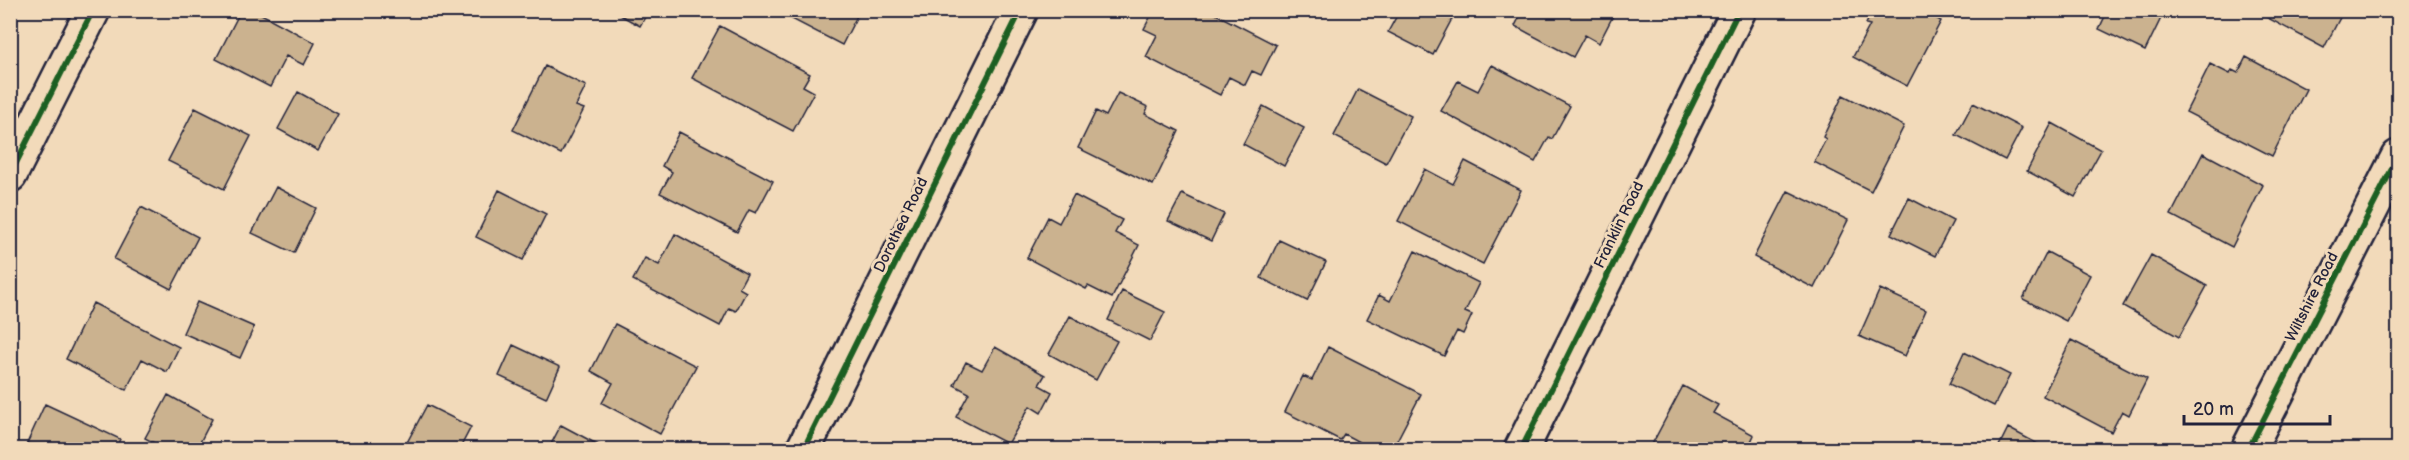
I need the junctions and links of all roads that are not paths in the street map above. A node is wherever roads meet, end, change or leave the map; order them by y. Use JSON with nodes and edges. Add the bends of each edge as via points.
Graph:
{"nodes":[{"id":1,"x":93,"y":10,"type":"edge"},
{"id":2,"x":1021,"y":10,"type":"edge"},
{"id":3,"x":1739,"y":10,"type":"edge"},
{"id":4,"x":2398,"y":157,"type":"edge"},
{"id":5,"x":10,"y":175,"type":"edge"},
{"id":6,"x":803,"y":450,"type":"edge"},
{"id":7,"x":1521,"y":450,"type":"edge"},
{"id":8,"x":2248,"y":450,"type":"edge"}],
"edges":[{"from":1,"to":5,"type":"street"},
{"from":2,"to":6,"type":"street","name":"Dorothea Road"},
{"from":3,"to":7,"type":"street","name":"Franklin Road"},
{"from":4,"to":8,"type":"street","name":"Wiltshire Road"}]}
